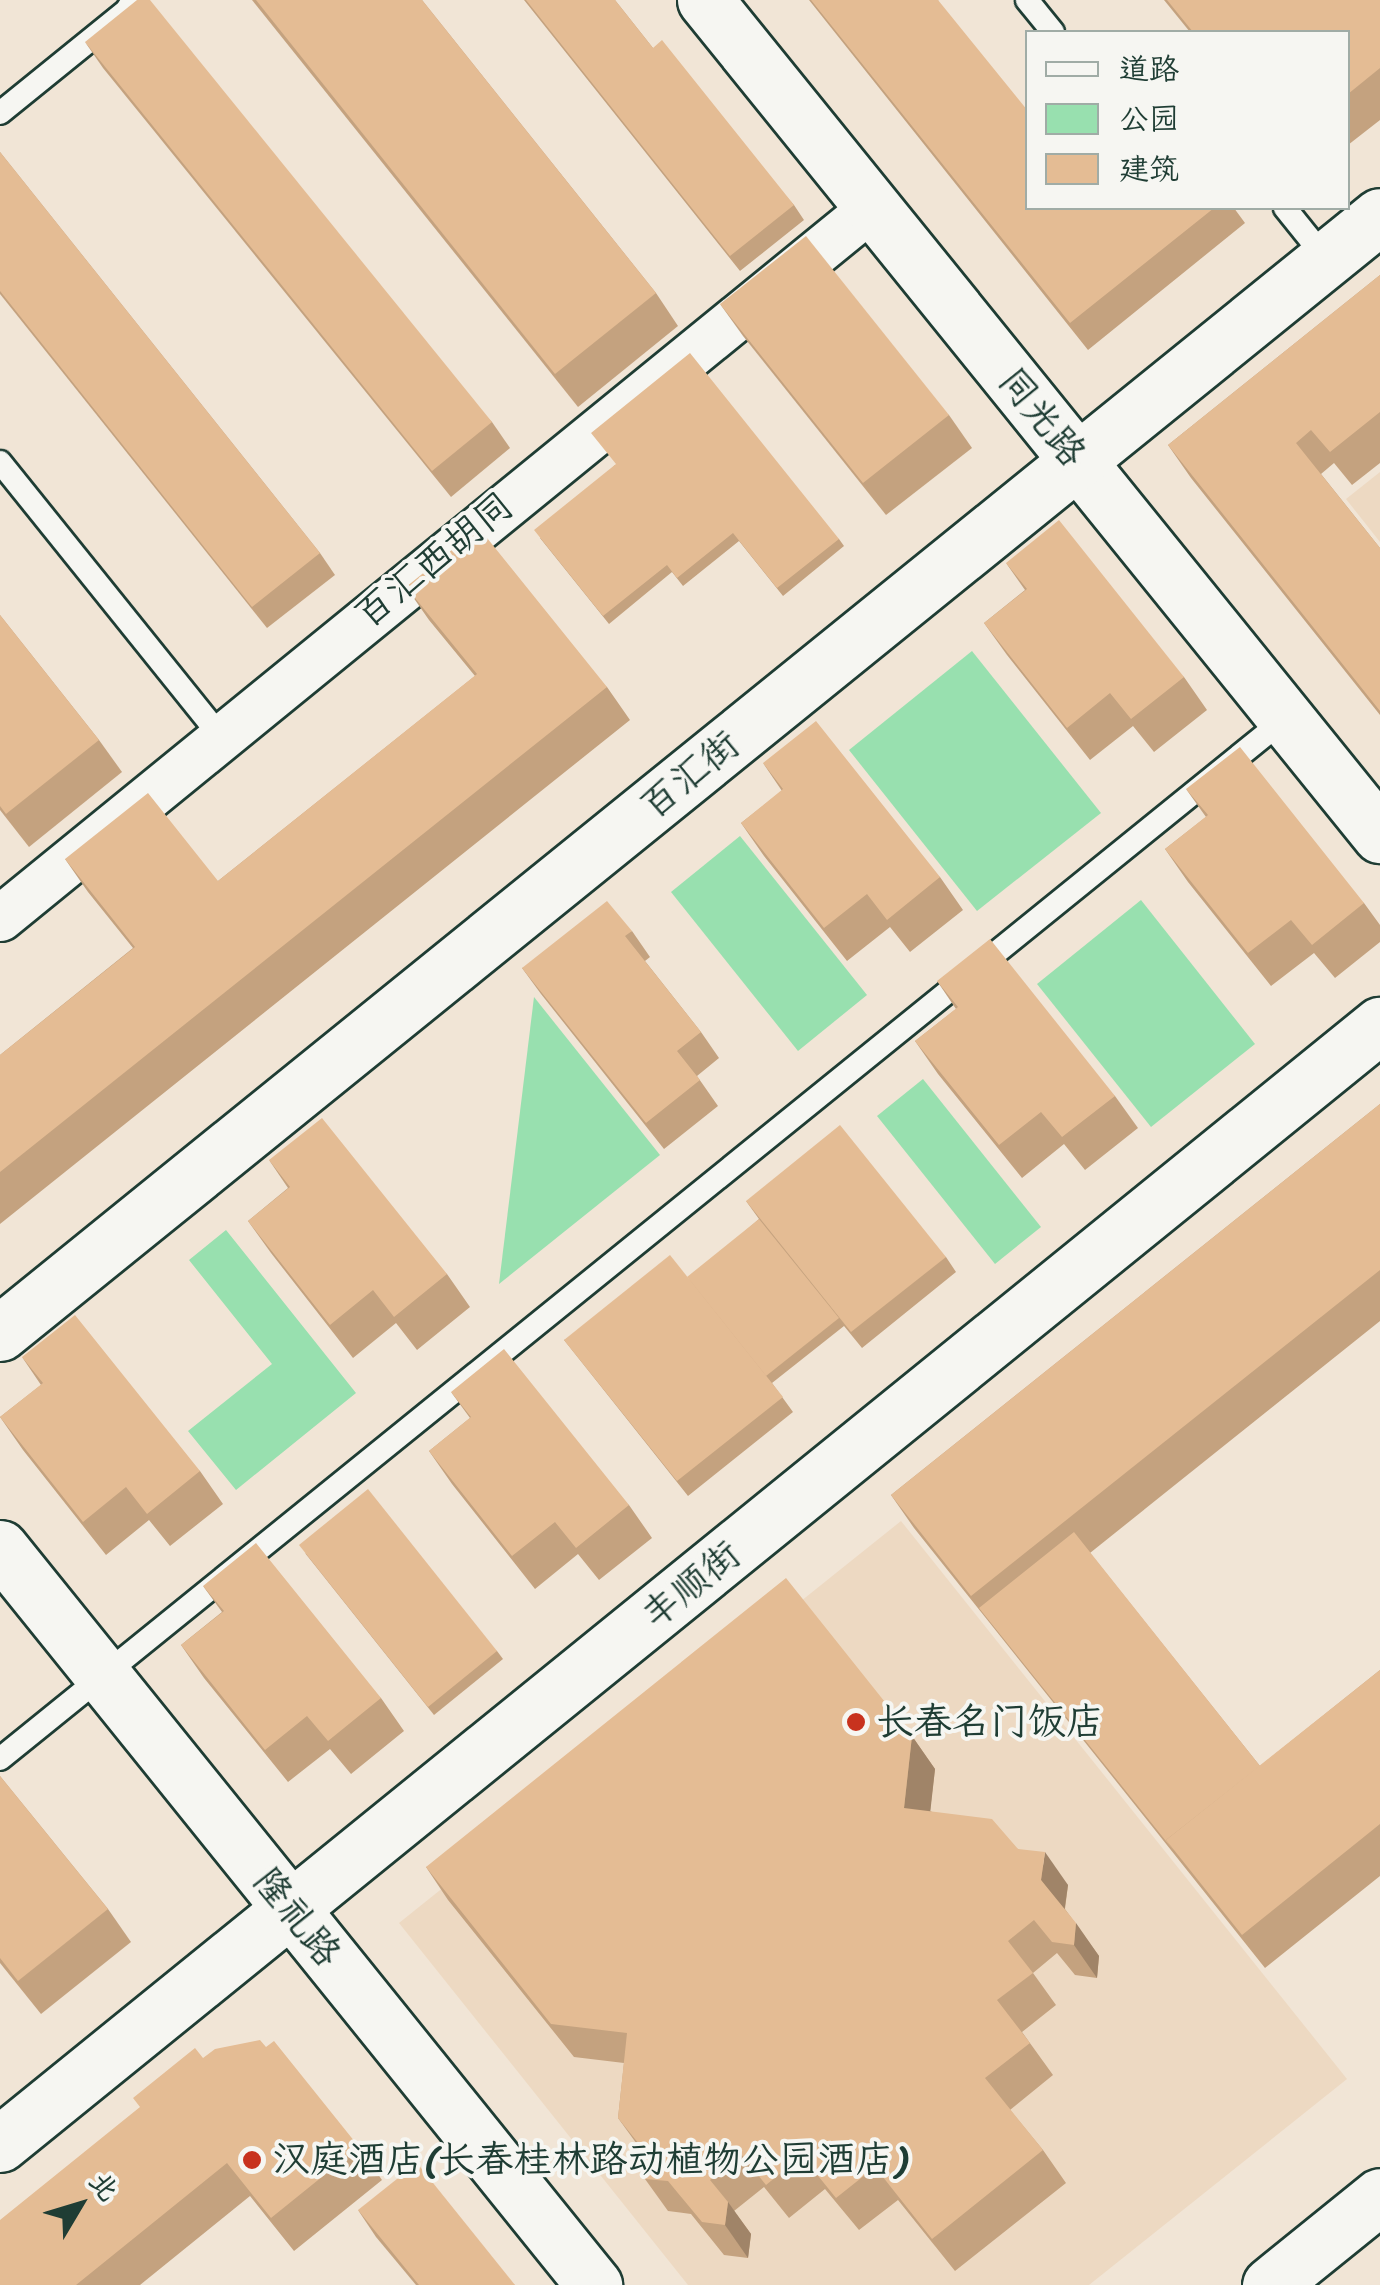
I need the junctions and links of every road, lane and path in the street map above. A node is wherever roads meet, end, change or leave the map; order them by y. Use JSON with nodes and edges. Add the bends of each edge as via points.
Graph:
{"nodes":[{"id":1,"x":133,"y":0,"type":"edge"},
{"id":2,"x":705,"y":0,"type":"edge"},
{"id":3,"x":1027,"y":0,"type":"edge"},
{"id":4,"x":1051,"y":30,"type":"edge"},
{"id":5,"x":0,"y":112,"type":"edge"},
{"id":6,"x":872,"y":207,"type":"junction"},
{"id":7,"x":1287,"y":210,"type":"edge"},
{"id":8,"x":1380,"y":216,"type":"edge"},
{"id":9,"x":1326,"y":260,"type":"junction"},
{"id":10,"x":1078,"y":461,"type":"junction"},
{"id":11,"x":0,"y":462,"type":"edge"},
{"id":12,"x":1286,"y":718,"type":"junction"},
{"id":13,"x":220,"y":736,"type":"junction"},
{"id":14,"x":1380,"y":834,"type":"edge"},
{"id":15,"x":0,"y":918,"type":"edge"},
{"id":16,"x":1380,"y":1025,"type":"edge"},
{"id":17,"x":0,"y":1334,"type":"edge"},
{"id":18,"x":0,"y":1548,"type":"edge"},
{"id":19,"x":104,"y":1676,"type":"junction"},
{"id":20,"x":0,"y":1759,"type":"edge"},
{"id":21,"x":291,"y":1910,"type":"junction"},
{"id":22,"x":0,"y":2144,"type":"edge"},
{"id":23,"x":1380,"y":2196,"type":"edge"},
{"id":24,"x":594,"y":2285,"type":"edge"},
{"id":25,"x":1270,"y":2285,"type":"edge"}],
"edges":[{"from":1,"to":5,"type":"lane"},
{"from":2,"to":6,"type":"street","name":"同光路"},
{"from":3,"to":4,"type":"lane"},
{"from":6,"to":10,"type":"street","name":"同光路"},
{"from":6,"to":13,"type":"street","name":"百汇西胡同"},
{"from":7,"to":9,"type":"lane"},
{"from":8,"to":9,"type":"street","name":"百汇街"},
{"from":9,"to":10,"type":"street","name":"百汇街"},
{"from":10,"to":12,"type":"street","name":"同光路"},
{"from":10,"to":17,"type":"street","name":"百汇街"},
{"from":11,"to":13,"type":"lane"},
{"from":12,"to":14,"type":"street","name":"同光路"},
{"from":12,"to":19,"type":"lane"},
{"from":13,"to":15,"type":"street","name":"百汇西胡同"},
{"from":16,"to":21,"type":"street","name":"丰顺街"},
{"from":18,"to":19,"type":"street","name":"隆礼路"},
{"from":19,"to":20,"type":"lane"},
{"from":19,"to":21,"type":"street","name":"隆礼路"},
{"from":21,"to":22,"type":"street","name":"丰顺街"},
{"from":21,"to":24,"type":"street","name":"隆礼路"},
{"from":23,"to":25,"type":"street"}]}
